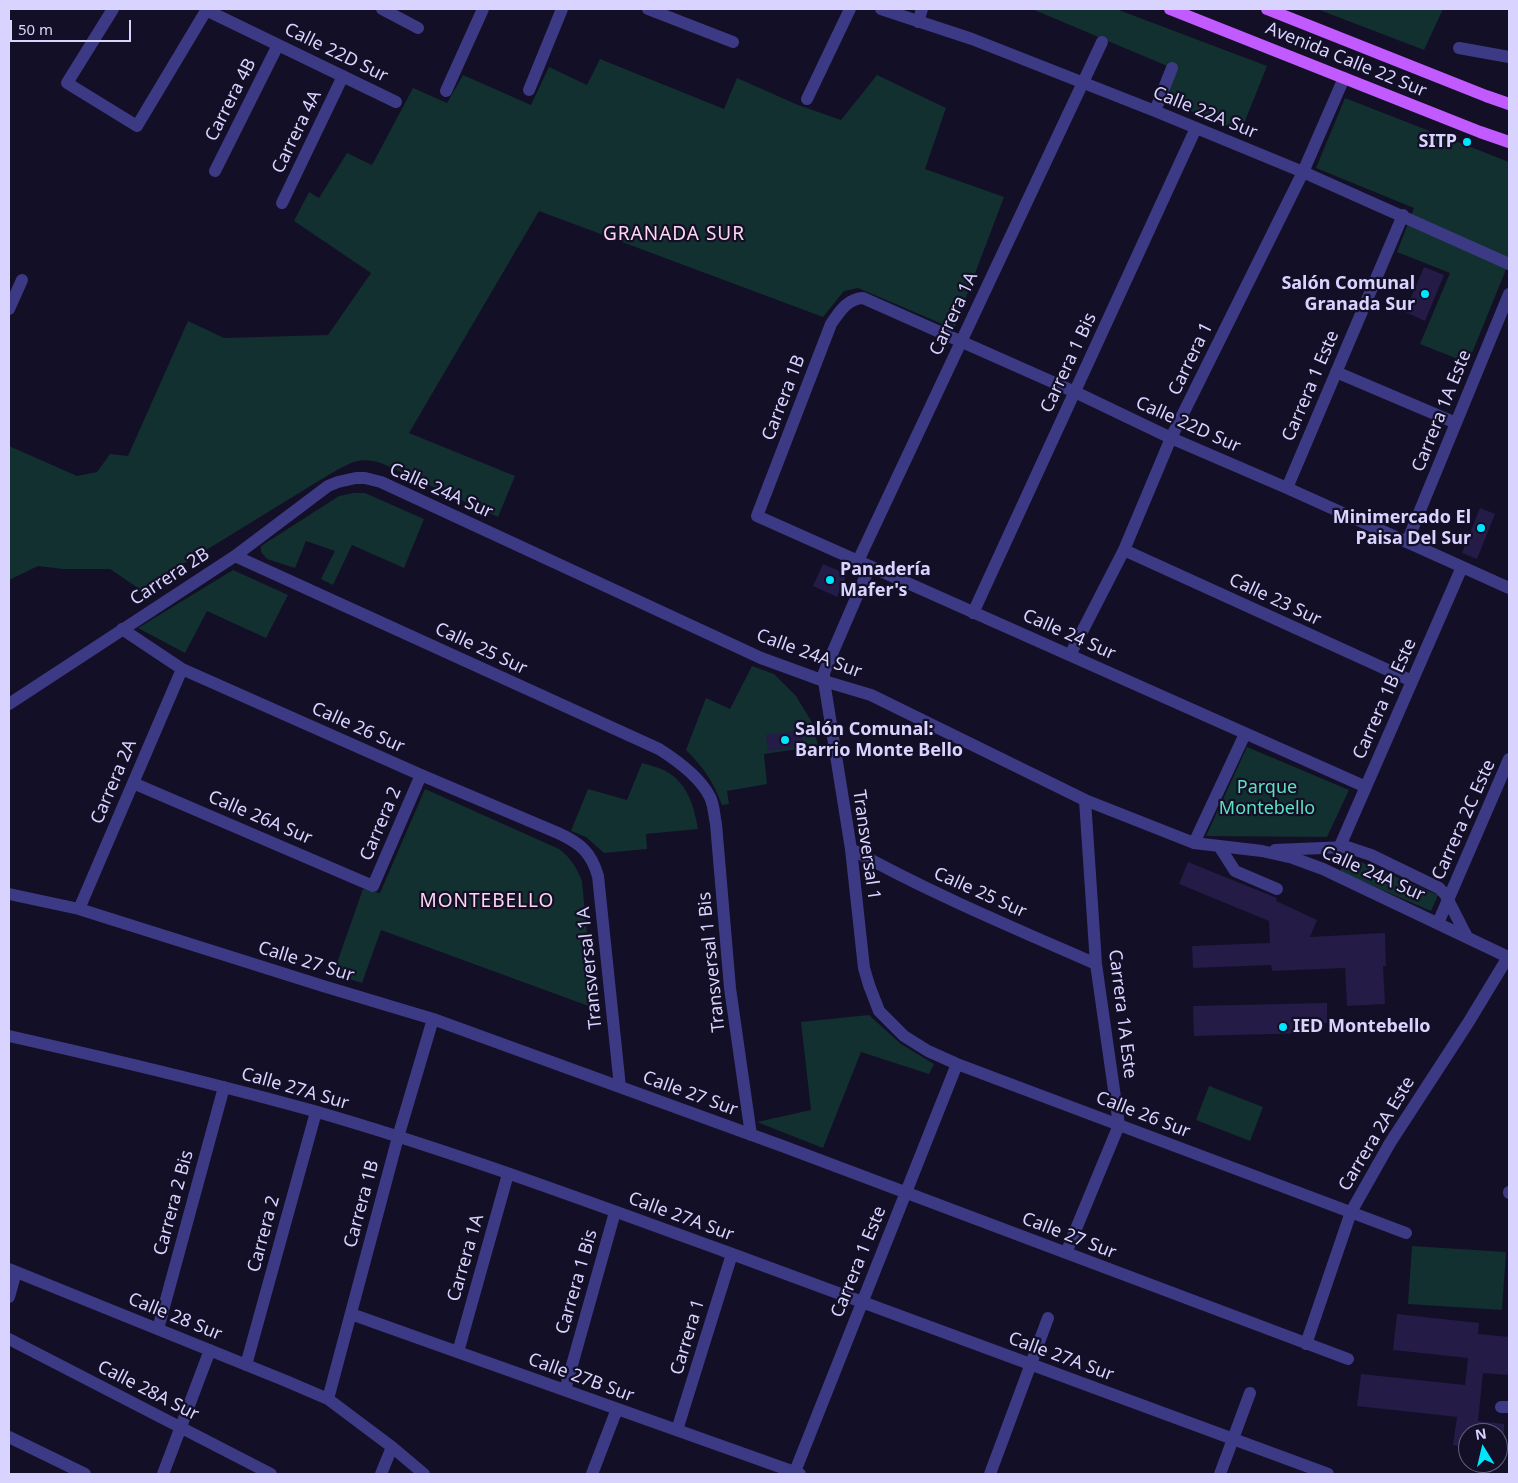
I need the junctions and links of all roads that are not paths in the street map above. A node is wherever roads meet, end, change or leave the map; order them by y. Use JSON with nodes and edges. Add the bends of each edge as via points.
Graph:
{"nodes":[{"id":1,"x":113,"y":9,"type":"edge"},
{"id":2,"x":207,"y":9,"type":"edge"},
{"id":3,"x":382,"y":9,"type":"edge"},
{"id":4,"x":483,"y":9,"type":"edge"},
{"id":5,"x":562,"y":9,"type":"edge"},
{"id":6,"x":648,"y":9,"type":"edge"},
{"id":7,"x":850,"y":9,"type":"edge"},
{"id":8,"x":881,"y":9,"type":"edge"},
{"id":9,"x":922,"y":9,"type":"edge"},
{"id":10,"x":1170,"y":9,"type":"edge"},
{"id":11,"x":1267,"y":9,"type":"edge"},
{"id":12,"x":918,"y":22,"type":"junction"},
{"id":13,"x":418,"y":28,"type":"dead end"},
{"id":14,"x":733,"y":42,"type":"dead end"},
{"id":15,"x":1102,"y":42,"type":"dead end"},
{"id":16,"x":278,"y":45,"type":"junction"},
{"id":17,"x":1460,"y":48,"type":"dead end"},
{"id":18,"x":1509,"y":57,"type":"edge"},
{"id":19,"x":1172,"y":68,"type":"dead end"},
{"id":20,"x":343,"y":76,"type":"junction"},
{"id":21,"x":1344,"y":78,"type":"junction"},
{"id":22,"x":1083,"y":82,"type":"junction"},
{"id":23,"x":529,"y":90,"type":"dead end"},
{"id":24,"x":446,"y":91,"type":"dead end"},
{"id":25,"x":807,"y":99,"type":"dead end"},
{"id":26,"x":396,"y":102,"type":"dead end"},
{"id":27,"x":1509,"y":104,"type":"edge"},
{"id":28,"x":1155,"y":111,"type":"junction"},
{"id":29,"x":1196,"y":128,"type":"junction"},
{"id":30,"x":1509,"y":142,"type":"edge"},
{"id":31,"x":215,"y":171,"type":"dead end"},
{"id":32,"x":1303,"y":172,"type":"junction"},
{"id":33,"x":282,"y":203,"type":"dead end"},
{"id":34,"x":1403,"y":215,"type":"junction"},
{"id":35,"x":1509,"y":264,"type":"edge"},
{"id":36,"x":22,"y":280,"type":"dead end"},
{"id":37,"x":1509,"y":294,"type":"edge"},
{"id":38,"x":853,"y":299,"type":"joint"},
{"id":39,"x":9,"y":310,"type":"edge"},
{"id":40,"x":960,"y":341,"type":"junction"},
{"id":41,"x":1336,"y":372,"type":"junction"},
{"id":42,"x":1074,"y":392,"type":"junction"},
{"id":43,"x":1456,"y":423,"type":"junction"},
{"id":44,"x":1171,"y":438,"type":"junction"},
{"id":45,"x":348,"y":479,"type":"joint"},
{"id":46,"x":1287,"y":488,"type":"junction"},
{"id":47,"x":757,"y":516,"type":"joint"},
{"id":48,"x":1407,"y":542,"type":"junction"},
{"id":49,"x":1124,"y":550,"type":"junction"},
{"id":50,"x":234,"y":556,"type":"junction"},
{"id":51,"x":858,"y":561,"type":"junction"},
{"id":52,"x":870,"y":566,"type":"junction"},
{"id":53,"x":1462,"y":567,"type":"junction"},
{"id":54,"x":1509,"y":588,"type":"edge"},
{"id":55,"x":974,"y":612,"type":"junction"},
{"id":56,"x":122,"y":629,"type":"junction"},
{"id":57,"x":1070,"y":655,"type":"junction"},
{"id":58,"x":182,"y":669,"type":"junction"},
{"id":59,"x":824,"y":681,"type":"junction"},
{"id":60,"x":1412,"y":681,"type":"junction"},
{"id":61,"x":9,"y":704,"type":"edge"},
{"id":62,"x":1245,"y":734,"type":"junction"},
{"id":63,"x":1509,"y":759,"type":"edge"},
{"id":64,"x":420,"y":775,"type":"junction"},
{"id":65,"x":133,"y":783,"type":"junction"},
{"id":66,"x":704,"y":787,"type":"joint"},
{"id":67,"x":1366,"y":787,"type":"junction"},
{"id":68,"x":1085,"y":800,"type":"junction"},
{"id":69,"x":1194,"y":843,"type":"junction"},
{"id":70,"x":1218,"y":846,"type":"junction"},
{"id":71,"x":1340,"y":846,"type":"junction"},
{"id":72,"x":851,"y":849,"type":"junction"},
{"id":73,"x":586,"y":850,"type":"joint"},
{"id":74,"x":1262,"y":850,"type":"junction"},
{"id":75,"x":373,"y":886,"type":"joint"},
{"id":76,"x":1278,"y":889,"type":"dead end"},
{"id":77,"x":9,"y":894,"type":"edge"},
{"id":78,"x":1448,"y":900,"type":"junction"},
{"id":79,"x":79,"y":909,"type":"junction"},
{"id":80,"x":1438,"y":923,"type":"junction"},
{"id":81,"x":1467,"y":937,"type":"junction"},
{"id":82,"x":1508,"y":957,"type":"joint"},
{"id":83,"x":1096,"y":964,"type":"junction"},
{"id":84,"x":879,"y":1011,"type":"joint"},
{"id":85,"x":433,"y":1019,"type":"junction"},
{"id":86,"x":9,"y":1036,"type":"edge"},
{"id":87,"x":957,"y":1064,"type":"junction"},
{"id":88,"x":224,"y":1087,"type":"junction"},
{"id":89,"x":620,"y":1087,"type":"junction"},
{"id":90,"x":316,"y":1112,"type":"junction"},
{"id":91,"x":1119,"y":1125,"type":"junction"},
{"id":92,"x":751,"y":1135,"type":"junction"},
{"id":93,"x":398,"y":1137,"type":"junction"},
{"id":94,"x":508,"y":1174,"type":"junction"},
{"id":95,"x":906,"y":1193,"type":"junction"},
{"id":96,"x":615,"y":1212,"type":"junction"},
{"id":97,"x":1351,"y":1212,"type":"junction"},
{"id":98,"x":1406,"y":1233,"type":"dead end"},
{"id":99,"x":1066,"y":1253,"type":"junction"},
{"id":100,"x":732,"y":1254,"type":"junction"},
{"id":101,"x":13,"y":1270,"type":"edge"},
{"id":102,"x":9,"y":1297,"type":"edge"},
{"id":103,"x":862,"y":1301,"type":"junction"},
{"id":104,"x":351,"y":1314,"type":"junction"},
{"id":105,"x":1048,"y":1318,"type":"dead end"},
{"id":106,"x":158,"y":1329,"type":"junction"},
{"id":107,"x":9,"y":1339,"type":"edge"},
{"id":108,"x":1306,"y":1344,"type":"junction"},
{"id":109,"x":210,"y":1350,"type":"junction"},
{"id":110,"x":458,"y":1352,"type":"junction"},
{"id":111,"x":1348,"y":1359,"type":"dead end"},
{"id":112,"x":1031,"y":1364,"type":"junction"},
{"id":113,"x":246,"y":1365,"type":"junction"},
{"id":114,"x":565,"y":1390,"type":"junction"},
{"id":115,"x":1250,"y":1393,"type":"dead end"},
{"id":116,"x":328,"y":1399,"type":"junction"},
{"id":117,"x":617,"y":1409,"type":"junction"},
{"id":118,"x":181,"y":1428,"type":"junction"},
{"id":119,"x":677,"y":1430,"type":"junction"},
{"id":120,"x":9,"y":1437,"type":"edge"},
{"id":121,"x":1233,"y":1439,"type":"junction"},
{"id":122,"x":392,"y":1447,"type":"junction"},
{"id":123,"x":85,"y":1474,"type":"edge"},
{"id":124,"x":164,"y":1474,"type":"edge"},
{"id":125,"x":271,"y":1474,"type":"edge"},
{"id":126,"x":381,"y":1474,"type":"edge"},
{"id":127,"x":424,"y":1474,"type":"edge"},
{"id":128,"x":592,"y":1474,"type":"edge"},
{"id":129,"x":796,"y":1474,"type":"edge"},
{"id":130,"x":990,"y":1474,"type":"edge"},
{"id":131,"x":1220,"y":1474,"type":"edge"},
{"id":132,"x":1328,"y":1474,"type":"edge"}],
"edges":[{"from":1,"to":2,"type":"street","via":[[67,82],[137,126]]},
{"from":2,"to":16,"type":"street","name":"Calle 22D Sur"},
{"from":3,"to":13,"type":"street"},
{"from":4,"to":24,"type":"street"},
{"from":5,"to":23,"type":"street"},
{"from":6,"to":14,"type":"street"},
{"from":7,"to":25,"type":"street"},
{"from":8,"to":12,"type":"street","name":"Calle 22A Sur"},
{"from":9,"to":12,"type":"street"},
{"from":10,"to":21,"type":"main road","name":"Avenida Calle 22 Sur"},
{"from":11,"to":27,"type":"main road","name":"Avenida Calle 22 Sur"},
{"from":12,"to":22,"type":"street","name":"Calle 22A Sur"},
{"from":15,"to":22,"type":"street","name":"Carrera 1A"},
{"from":16,"to":20,"type":"street","name":"Calle 22D Sur"},
{"from":16,"to":31,"type":"street","name":"Carrera 4B"},
{"from":17,"to":18,"type":"street"},
{"from":19,"to":28,"type":"street"},
{"from":20,"to":26,"type":"street","name":"Calle 22D Sur"},
{"from":20,"to":33,"type":"street","name":"Carrera 4A"},
{"from":21,"to":30,"type":"main road","name":"Avenida Calle 22 Sur"},
{"from":21,"to":32,"type":"street","name":"Carrera 1"},
{"from":22,"to":28,"type":"street","name":"Calle 22A Sur"},
{"from":22,"to":40,"type":"street","name":"Carrera 1A"},
{"from":28,"to":29,"type":"street","name":"Calle 22A Sur"},
{"from":29,"to":32,"type":"street","name":"Calle 22A Sur"},
{"from":29,"to":42,"type":"street","name":"Carrera 1 Bis"},
{"from":32,"to":34,"type":"street","name":"Calle 22A Sur"},
{"from":32,"to":44,"type":"street","name":"Carrera 1"},
{"from":34,"to":35,"type":"street","name":"Calle 22A Sur"},
{"from":34,"to":41,"type":"street","name":"Carrera 1 Este"},
{"from":36,"to":39,"type":"street"},
{"from":37,"to":43,"type":"street","name":"Carrera 1A Este"},
{"from":38,"to":40,"type":"street","name":"Calle 22D Sur","via":[[863,298]]},
{"from":38,"to":47,"type":"street","name":"Carrera 1B","via":[[831,324]]},
{"from":40,"to":42,"type":"street","name":"Calle 22D Sur"},
{"from":40,"to":51,"type":"street","name":"Carrera 1A"},
{"from":41,"to":43,"type":"street"},
{"from":41,"to":46,"type":"street","name":"Carrera 1 Este"},
{"from":42,"to":44,"type":"street","name":"Calle 22D Sur"},
{"from":42,"to":55,"type":"street","name":"Carrera 1 Bis"},
{"from":43,"to":48,"type":"street","name":"Carrera 1A Este"},
{"from":44,"to":46,"type":"street","name":"Calle 22D Sur"},
{"from":44,"to":49,"type":"street","name":"Carrera 1"},
{"from":45,"to":50,"type":"street","name":"Carrera 2B","via":[[328,486]]},
{"from":45,"to":59,"type":"street","name":"Calle 24A Sur","via":[[365,478],[381,482],[761,658]]},
{"from":46,"to":48,"type":"street","name":"Calle 22D Sur"},
{"from":47,"to":51,"type":"street","name":"Calle 24 Sur"},
{"from":48,"to":53,"type":"street","name":"Calle 22D Sur"},
{"from":49,"to":57,"type":"street","name":"Carrera 1"},
{"from":49,"to":60,"type":"street","name":"Calle 23 Sur"},
{"from":50,"to":56,"type":"street","name":"Carrera 2B"},
{"from":50,"to":66,"type":"street","name":"Calle 25 Sur","via":[[659,749]]},
{"from":51,"to":52,"type":"street","name":"Calle 24 Sur"},
{"from":52,"to":55,"type":"street","name":"Calle 24 Sur"},
{"from":52,"to":59,"type":"street","via":[[824,672]]},
{"from":53,"to":54,"type":"street","name":"Calle 22D Sur"},
{"from":53,"to":60,"type":"street","name":"Carrera 1B Este"},
{"from":55,"to":57,"type":"street","name":"Calle 24 Sur"},
{"from":56,"to":58,"type":"street","name":"Calle 26 Sur"},
{"from":56,"to":61,"type":"street","name":"Carrera 2B"},
{"from":57,"to":62,"type":"street","name":"Calle 24 Sur"},
{"from":58,"to":64,"type":"street","name":"Calle 26 Sur"},
{"from":58,"to":65,"type":"street","name":"Carrera 2A"},
{"from":59,"to":68,"type":"street","name":"Calle 24A Sur","via":[[871,694]]},
{"from":59,"to":72,"type":"street","name":"Transversal 1"},
{"from":60,"to":67,"type":"street","name":"Carrera 1B Este"},
{"from":62,"to":67,"type":"street","name":"Calle 24 Sur"},
{"from":62,"to":69,"type":"street"},
{"from":63,"to":78,"type":"street","name":"Carrera 2C Este"},
{"from":64,"to":73,"type":"street","name":"Calle 26 Sur","via":[[558,833]]},
{"from":64,"to":75,"type":"street","name":"Carrera 2"},
{"from":65,"to":75,"type":"street","name":"Calle 26A Sur"},
{"from":65,"to":79,"type":"street","name":"Carrera 2A"},
{"from":66,"to":92,"type":"street","name":"Transversal 1 Bis","via":[[711,799],[716,824],[730,988]]},
{"from":67,"to":71,"type":"street","name":"Carrera 1B Este"},
{"from":68,"to":69,"type":"street","name":"Calle 24A Sur"},
{"from":68,"to":83,"type":"street","name":"Carrera 1A Este"},
{"from":69,"to":70,"type":"street","name":"Calle 24A Sur"},
{"from":70,"to":74,"type":"street","name":"Calle 24A Sur"},
{"from":70,"to":76,"type":"street","via":[[1235,871]]},
{"from":71,"to":74,"type":"street","name":"Calle 24A Sur"},
{"from":71,"to":78,"type":"street","name":"Calle 24A Sur","via":[[1371,855],[1430,883],[1439,888]]},
{"from":72,"to":83,"type":"street","name":"Calle 25 Sur","via":[[899,876]]},
{"from":72,"to":84,"type":"street","name":"Transversal 1","via":[[864,968]]},
{"from":73,"to":89,"type":"street","name":"Transversal 1A","via":[[598,876]]},
{"from":74,"to":80,"type":"street","name":"Calle 24A Sur","via":[[1322,869]]},
{"from":77,"to":79,"type":"street","name":"Calle 27 Sur"},
{"from":78,"to":80,"type":"street","name":"Carrera 2C Este"},
{"from":78,"to":81,"type":"street","name":"Calle 24A Sur"},
{"from":79,"to":85,"type":"street","name":"Calle 27 Sur"},
{"from":80,"to":81,"type":"street","name":"Calle 24A Sur"},
{"from":81,"to":82,"type":"street","name":"Calle 24A Sur"},
{"from":82,"to":97,"type":"street","name":"Carrera 2A Este","via":[[1390,1143]]},
{"from":83,"to":91,"type":"street","name":"Carrera 1A Este"},
{"from":84,"to":87,"type":"street","name":"Calle 26 Sur","via":[[914,1043]]},
{"from":85,"to":89,"type":"street","name":"Calle 27 Sur"},
{"from":85,"to":93,"type":"street","name":"Carrera 1B"},
{"from":86,"to":88,"type":"street","name":"Calle 27A Sur"},
{"from":87,"to":91,"type":"street","name":"Calle 26 Sur"},
{"from":87,"to":95,"type":"street","name":"Carrera 1 Este"},
{"from":88,"to":90,"type":"street","name":"Calle 27A Sur"},
{"from":88,"to":106,"type":"street","name":"Carrera 2 Bis"},
{"from":89,"to":92,"type":"street","name":"Calle 27 Sur"},
{"from":90,"to":93,"type":"street","name":"Calle 27A Sur"},
{"from":90,"to":113,"type":"street","name":"Carrera 2"},
{"from":91,"to":97,"type":"street","name":"Calle 26 Sur"},
{"from":91,"to":99,"type":"street"},
{"from":92,"to":95,"type":"street","name":"Calle 27 Sur"},
{"from":93,"to":94,"type":"street","name":"Calle 27A Sur"},
{"from":93,"to":104,"type":"street","name":"Carrera 1B"},
{"from":94,"to":96,"type":"street","name":"Calle 27A Sur"},
{"from":94,"to":110,"type":"street","name":"Carrera 1A"},
{"from":95,"to":99,"type":"street","name":"Calle 27 Sur"},
{"from":95,"to":103,"type":"street","name":"Carrera 1 Este"},
{"from":96,"to":100,"type":"street","name":"Calle 27A Sur"},
{"from":96,"to":114,"type":"street","name":"Carrera 1 Bis"},
{"from":97,"to":98,"type":"street","name":"Calle 26 Sur"},
{"from":97,"to":108,"type":"street","name":"Carrera 2A Este"},
{"from":99,"to":108,"type":"street","name":"Calle 27 Sur"},
{"from":100,"to":103,"type":"street","name":"Calle 27A Sur"},
{"from":100,"to":119,"type":"street","name":"Carrera 1"},
{"from":101,"to":102,"type":"street"},
{"from":101,"to":106,"type":"street","name":"Calle 28 Sur"},
{"from":103,"to":112,"type":"street","name":"Calle 27A Sur"},
{"from":103,"to":129,"type":"street","name":"Carrera 1 Este"},
{"from":104,"to":110,"type":"street","name":"Calle 27B Sur"},
{"from":104,"to":116,"type":"street","name":"Carrera 1B"},
{"from":105,"to":112,"type":"street"},
{"from":106,"to":109,"type":"street","name":"Calle 28 Sur"},
{"from":107,"to":118,"type":"street","name":"Calle 28A Sur"},
{"from":108,"to":111,"type":"street","name":"Calle 27 Sur"},
{"from":109,"to":113,"type":"street","name":"Calle 28 Sur"},
{"from":109,"to":118,"type":"street"},
{"from":110,"to":114,"type":"street","name":"Calle 27B Sur"},
{"from":112,"to":121,"type":"street","name":"Calle 27A Sur"},
{"from":112,"to":130,"type":"street"},
{"from":113,"to":116,"type":"street","name":"Calle 28 Sur"},
{"from":114,"to":117,"type":"street","name":"Calle 27B Sur"},
{"from":115,"to":121,"type":"street"},
{"from":116,"to":122,"type":"street","name":"Calle 28 Sur"},
{"from":117,"to":119,"type":"street","name":"Calle 27B Sur"},
{"from":117,"to":128,"type":"street"},
{"from":118,"to":124,"type":"street"},
{"from":118,"to":125,"type":"street","name":"Calle 28A Sur"},
{"from":119,"to":129,"type":"street","name":"Calle 27B Sur"},
{"from":120,"to":123,"type":"street"},
{"from":121,"to":131,"type":"street"},
{"from":121,"to":132,"type":"street","name":"Calle 27A Sur"},
{"from":122,"to":126,"type":"street"},
{"from":122,"to":127,"type":"street","name":"Calle 28 Sur"}]}
